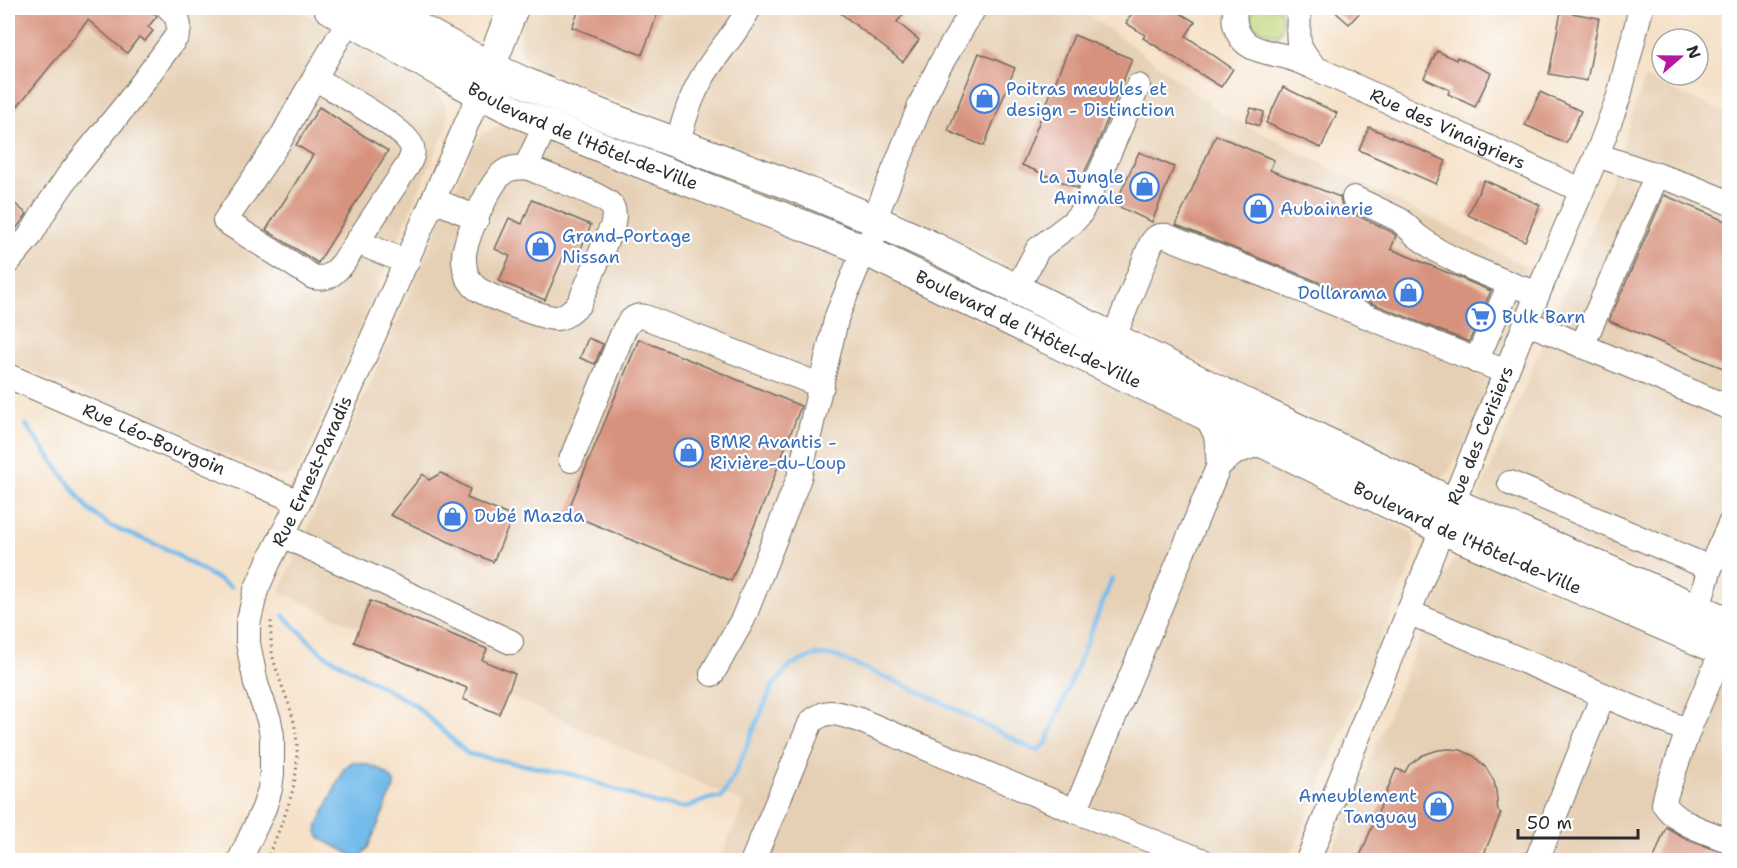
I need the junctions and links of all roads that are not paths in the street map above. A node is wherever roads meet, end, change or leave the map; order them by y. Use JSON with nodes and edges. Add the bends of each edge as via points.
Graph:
{"nodes":[{"id":1,"x":169,"y":8,"type":"edge"},
{"id":2,"x":383,"y":8,"type":"edge"},
{"id":3,"x":513,"y":8,"type":"edge"},
{"id":4,"x":749,"y":8,"type":"edge"},
{"id":5,"x":974,"y":8,"type":"edge"},
{"id":6,"x":1236,"y":8,"type":"edge"},
{"id":7,"x":1298,"y":8,"type":"edge"},
{"id":8,"x":1641,"y":8,"type":"edge"},
{"id":9,"x":339,"y":14,"type":"edge"},
{"id":10,"x":1315,"y":68,"type":"junction"},
{"id":11,"x":315,"y":78,"type":"junction"},
{"id":12,"x":485,"y":80,"type":"junction"},
{"id":13,"x":1138,"y":86,"type":"dead end"},
{"id":14,"x":546,"y":124,"type":"junction"},
{"id":15,"x":677,"y":143,"type":"junction"},
{"id":16,"x":412,"y":150,"type":"junction"},
{"id":17,"x":1597,"y":155,"type":"junction"},
{"id":18,"x":449,"y":166,"type":"junction"},
{"id":19,"x":526,"y":168,"type":"junction"},
{"id":20,"x":1657,"y":175,"type":"junction"},
{"id":21,"x":1581,"y":190,"type":"junction"},
{"id":22,"x":1354,"y":198,"type":"dead end"},
{"id":23,"x":434,"y":200,"type":"junction"},
{"id":24,"x":1730,"y":203,"type":"edge"},
{"id":25,"x":477,"y":218,"type":"junction"},
{"id":26,"x":874,"y":220,"type":"junction"},
{"id":27,"x":357,"y":242,"type":"junction"},
{"id":28,"x":864,"y":250,"type":"junction"},
{"id":29,"x":8,"y":262,"type":"edge"},
{"id":30,"x":406,"y":262,"type":"junction"},
{"id":31,"x":1510,"y":284,"type":"junction"},
{"id":32,"x":1017,"y":288,"type":"junction"},
{"id":33,"x":1538,"y":293,"type":"junction"},
{"id":34,"x":1056,"y":308,"type":"junction"},
{"id":35,"x":1526,"y":322,"type":"junction"},
{"id":36,"x":1113,"y":337,"type":"junction"},
{"id":37,"x":1582,"y":346,"type":"junction"},
{"id":38,"x":1476,"y":361,"type":"junction"},
{"id":39,"x":1506,"y":372,"type":"junction"},
{"id":40,"x":8,"y":376,"type":"edge"},
{"id":41,"x":822,"y":386,"type":"junction"},
{"id":42,"x":1730,"y":408,"type":"edge"},
{"id":43,"x":1207,"y":417,"type":"junction"},
{"id":44,"x":1262,"y":443,"type":"junction"},
{"id":45,"x":571,"y":460,"type":"dead end"},
{"id":46,"x":1219,"y":465,"type":"junction"},
{"id":47,"x":1510,"y":483,"type":"dead end"},
{"id":48,"x":299,"y":502,"type":"junction"},
{"id":49,"x":1448,"y":516,"type":"junction"},
{"id":50,"x":1730,"y":524,"type":"edge"},
{"id":51,"x":282,"y":535,"type":"junction"},
{"id":52,"x":1710,"y":568,"type":"junction"},
{"id":53,"x":1698,"y":609,"type":"junction"},
{"id":54,"x":1408,"y":612,"type":"junction"},
{"id":55,"x":511,"y":642,"type":"dead end"},
{"id":56,"x":1727,"y":642,"type":"edge"},
{"id":57,"x":712,"y":674,"type":"dead end"},
{"id":58,"x":1603,"y":695,"type":"junction"},
{"id":59,"x":1688,"y":731,"type":"junction"},
{"id":60,"x":1076,"y":811,"type":"junction"},
{"id":61,"x":1730,"y":841,"type":"edge"},
{"id":62,"x":240,"y":861,"type":"edge"},
{"id":63,"x":753,"y":861,"type":"edge"},
{"id":64,"x":1201,"y":861,"type":"edge"},
{"id":65,"x":1308,"y":861,"type":"edge"},
{"id":66,"x":1537,"y":861,"type":"edge"}],
"edges":[{"from":1,"to":29,"type":"street","via":[[180,31],[69,175],[30,236]]},
{"from":2,"to":12,"type":"main road","name":"Boulevard de l'Hôtel-de-Ville"},
{"from":3,"to":12,"type":"main road"},
{"from":4,"to":15,"type":"street","via":[[702,78]]},
{"from":5,"to":26,"type":"street","via":[[921,101]]},
{"from":6,"to":10,"type":"street","name":"Rue des Vinaigriers","via":[[1235,25],[1246,44]]},
{"from":7,"to":10,"type":"street","via":[[1299,42]]},
{"from":8,"to":17,"type":"street","name":"Rue des Cerisiers","via":[[1618,96]]},
{"from":9,"to":11,"type":"street"},
{"from":9,"to":12,"type":"main road","name":"Boulevard de l'Hôtel-de-Ville"},
{"from":10,"to":21,"type":"street","name":"Rue des Vinaigriers"},
{"from":11,"to":16,"type":"street","via":[[398,129]]},
{"from":11,"to":27,"type":"street","via":[[280,140],[225,221],[323,279],[332,275]]},
{"from":12,"to":14,"type":"main road","name":"Boulevard de l'Hôtel-de-Ville"},
{"from":12,"to":15,"type":"main road","name":"Boulevard de l'Hôtel-de-Ville","via":[[526,84]]},
{"from":12,"to":18,"type":"street","name":"Rue Ernest-Paradis"},
{"from":13,"to":32,"type":"street","via":[[1080,214],[1038,249]]},
{"from":14,"to":19,"type":"street"},
{"from":14,"to":28,"type":"main road","name":"Boulevard de l'Hôtel-de-Ville"},
{"from":15,"to":26,"type":"main road","name":"Boulevard de l'Hôtel-de-Ville"},
{"from":16,"to":18,"type":"street"},
{"from":16,"to":27,"type":"street","via":[[408,165]]},
{"from":17,"to":20,"type":"street"},
{"from":17,"to":21,"type":"street","name":"Rue des Cerisiers"},
{"from":18,"to":23,"type":"street","name":"Rue Ernest-Paradis"},
{"from":19,"to":25,"type":"street","via":[[503,172]]},
{"from":19,"to":25,"type":"street","via":[[598,196],[614,212],[613,224],[579,304],[558,318],[540,316],[476,288],[468,277],[464,251]]},
{"from":20,"to":24,"type":"street"},
{"from":20,"to":37,"type":"street"},
{"from":21,"to":33,"type":"street","name":"Rue des Cerisiers"},
{"from":22,"to":31,"type":"street","via":[[1400,220],[1417,236],[1456,260]]},
{"from":23,"to":25,"type":"street"},
{"from":23,"to":30,"type":"street","name":"Rue Ernest-Paradis"},
{"from":26,"to":32,"type":"main road","name":"Boulevard de l'Hôtel-de-Ville"},
{"from":27,"to":30,"type":"street"},
{"from":28,"to":34,"type":"street","via":[[871,238],[879,236],[978,282]]},
{"from":28,"to":41,"type":"street","via":[[838,312]]},
{"from":28,"to":43,"type":"main road","name":"Boulevard de l'Hôtel-de-Ville"},
{"from":30,"to":48,"type":"street","name":"Rue Ernest-Paradis"},
{"from":31,"to":33,"type":"street"},
{"from":31,"to":38,"type":"street"},
{"from":32,"to":34,"type":"main road","name":"Boulevard de l'Hôtel-de-Ville"},
{"from":33,"to":35,"type":"street","name":"Rue des Cerisiers"},
{"from":34,"to":36,"type":"main road","name":"Boulevard de l'Hôtel-de-Ville"},
{"from":35,"to":37,"type":"street"},
{"from":35,"to":39,"type":"street","name":"Rue des Cerisiers"},
{"from":36,"to":38,"type":"street","via":[[1151,244],[1159,235]]},
{"from":36,"to":49,"type":"main road","name":"Boulevard de l'Hôtel-de-Ville"},
{"from":37,"to":42,"type":"street"},
{"from":38,"to":39,"type":"street"},
{"from":39,"to":49,"type":"street","name":"Rue des Cerisiers"},
{"from":40,"to":48,"type":"street","name":"Rue Léo-Bourgoin"},
{"from":41,"to":45,"type":"street","via":[[645,317],[635,317],[624,330]]},
{"from":41,"to":57,"type":"street","via":[[799,478],[743,619]]},
{"from":43,"to":44,"type":"main road","name":"Boulevard de l'Hôtel-de-Ville"},
{"from":43,"to":46,"type":"street","via":[[1215,435]]},
{"from":44,"to":46,"type":"street","via":[[1236,452]]},
{"from":44,"to":49,"type":"main road","name":"Boulevard de l'Hôtel-de-Ville"},
{"from":46,"to":60,"type":"street"},
{"from":47,"to":52,"type":"street"},
{"from":48,"to":51,"type":"street","name":"Rue Ernest-Paradis"},
{"from":49,"to":53,"type":"main road","name":"Boulevard de l'Hôtel-de-Ville"},
{"from":49,"to":54,"type":"street","name":"Rue des Cerisiers"},
{"from":49,"to":56,"type":"main road","name":"Boulevard de l'Hôtel-de-Ville"},
{"from":50,"to":52,"type":"street"},
{"from":51,"to":55,"type":"street"},
{"from":51,"to":62,"type":"street","name":"Rue Ernest-Paradis","via":[[259,583],[248,624],[251,665],[269,720],[273,751],[270,789]]},
{"from":52,"to":53,"type":"street"},
{"from":53,"to":56,"type":"main road","name":"Boulevard de l'Hôtel-de-Ville"},
{"from":54,"to":58,"type":"street"},
{"from":54,"to":65,"type":"street","name":"Rue des Cerisiers"},
{"from":56,"to":59,"type":"street"},
{"from":58,"to":59,"type":"street"},
{"from":58,"to":66,"type":"street"},
{"from":59,"to":61,"type":"street","via":[[1664,804],[1677,818]]},
{"from":60,"to":63,"type":"street","via":[[857,719],[830,712],[812,722]]},
{"from":60,"to":64,"type":"street"}]}
